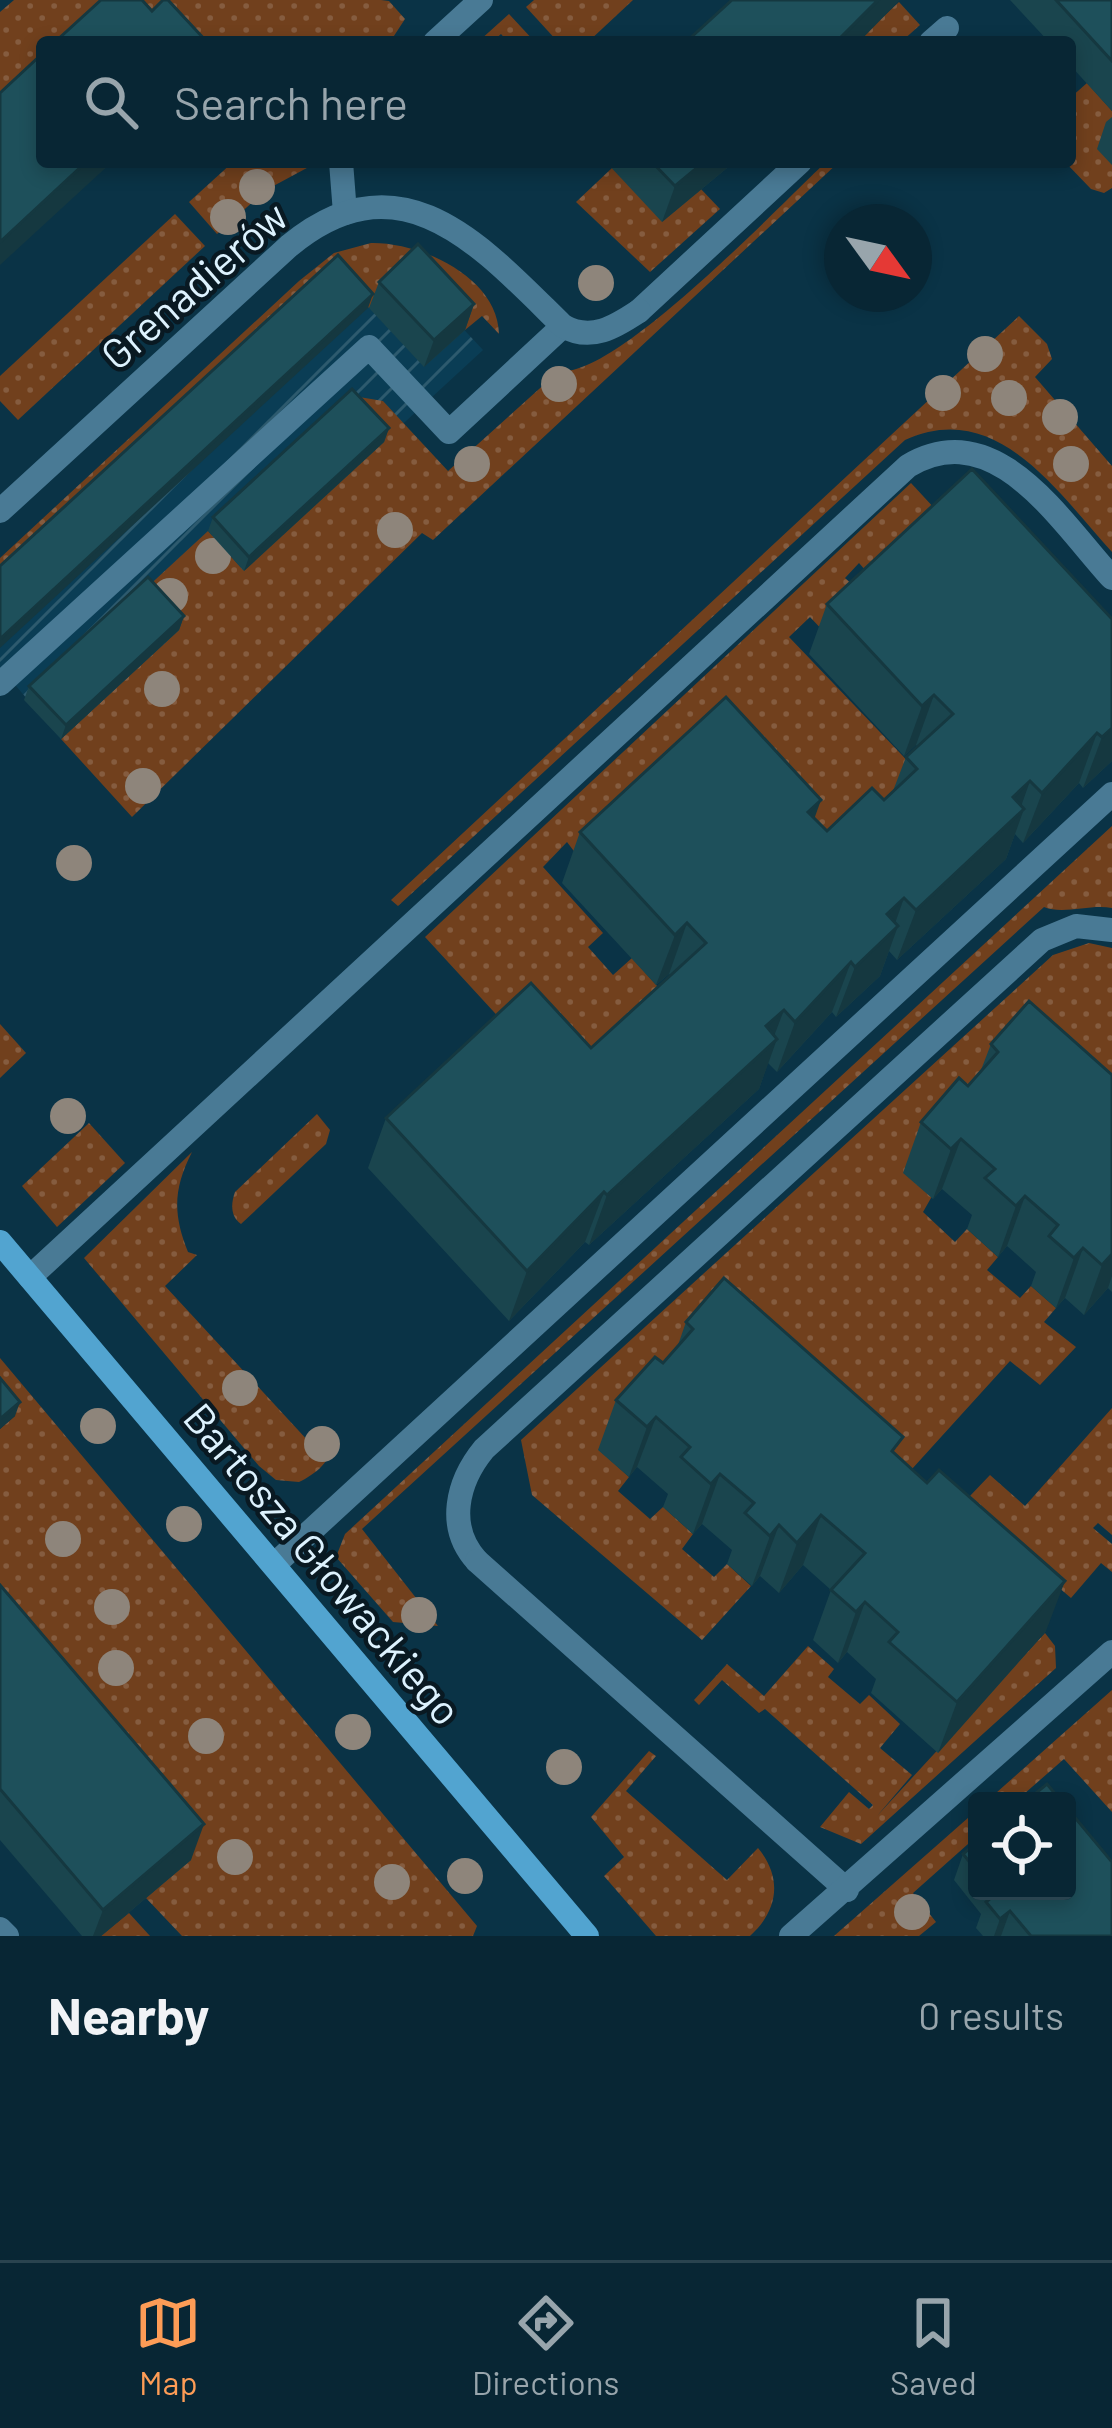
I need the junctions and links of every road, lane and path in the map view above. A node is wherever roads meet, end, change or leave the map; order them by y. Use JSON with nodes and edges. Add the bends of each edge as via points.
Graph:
{"nodes":[{"id":1,"x":481,"y":0,"type":"edge"},
{"id":2,"x":442,"y":36,"type":"edge"},
{"id":3,"x":341,"y":168,"type":"edge"},
{"id":4,"x":793,"y":168,"type":"edge"},
{"id":5,"x":345,"y":213,"type":"junction"},
{"id":6,"x":563,"y":326,"type":"junction"},
{"id":7,"x":0,"y":511,"type":"edge"},
{"id":8,"x":1112,"y":578,"type":"edge"},
{"id":9,"x":0,"y":684,"type":"edge"},
{"id":10,"x":1112,"y":794,"type":"edge"},
{"id":11,"x":1112,"y":929,"type":"edge"},
{"id":12,"x":0,"y":1242,"type":"edge"},
{"id":13,"x":31,"y":1277,"type":"junction"},
{"id":14,"x":275,"y":1564,"type":"junction"},
{"id":15,"x":1112,"y":1652,"type":"edge"},
{"id":16,"x":847,"y":1890,"type":"junction"},
{"id":17,"x":0,"y":1929,"type":"edge"},
{"id":18,"x":579,"y":1933,"type":"edge"},
{"id":19,"x":7,"y":1936,"type":"edge"},
{"id":20,"x":791,"y":1936,"type":"edge"}],
"edges":[{"from":1,"to":2,"type":"street"},
{"from":3,"to":5,"type":"street"},
{"from":4,"to":6,"type":"street","via":[[639,310],[592,334]]},
{"from":5,"to":6,"type":"street","name":"Grenadierów","via":[[397,208],[436,216],[479,244]]},
{"from":5,"to":7,"type":"street","name":"Grenadierów","via":[[289,246]]},
{"from":6,"to":9,"type":"street","via":[[449,432],[369,347]]},
{"from":8,"to":13,"type":"street","via":[[992,458],[946,449],[908,466]]},
{"from":10,"to":14,"type":"street"},
{"from":11,"to":16,"type":"street","via":[[1076,926],[1042,940],[494,1439],[474,1461],[458,1500],[459,1529],[477,1561]]},
{"from":12,"to":13,"type":"street","name":"Bartosza Głowackiego"},
{"from":13,"to":14,"type":"street","name":"Bartosza Głowackiego"},
{"from":14,"to":18,"type":"street","name":"Bartosza Głowackiego"},
{"from":15,"to":16,"type":"street"},
{"from":16,"to":20,"type":"street"},
{"from":17,"to":19,"type":"street"}]}
